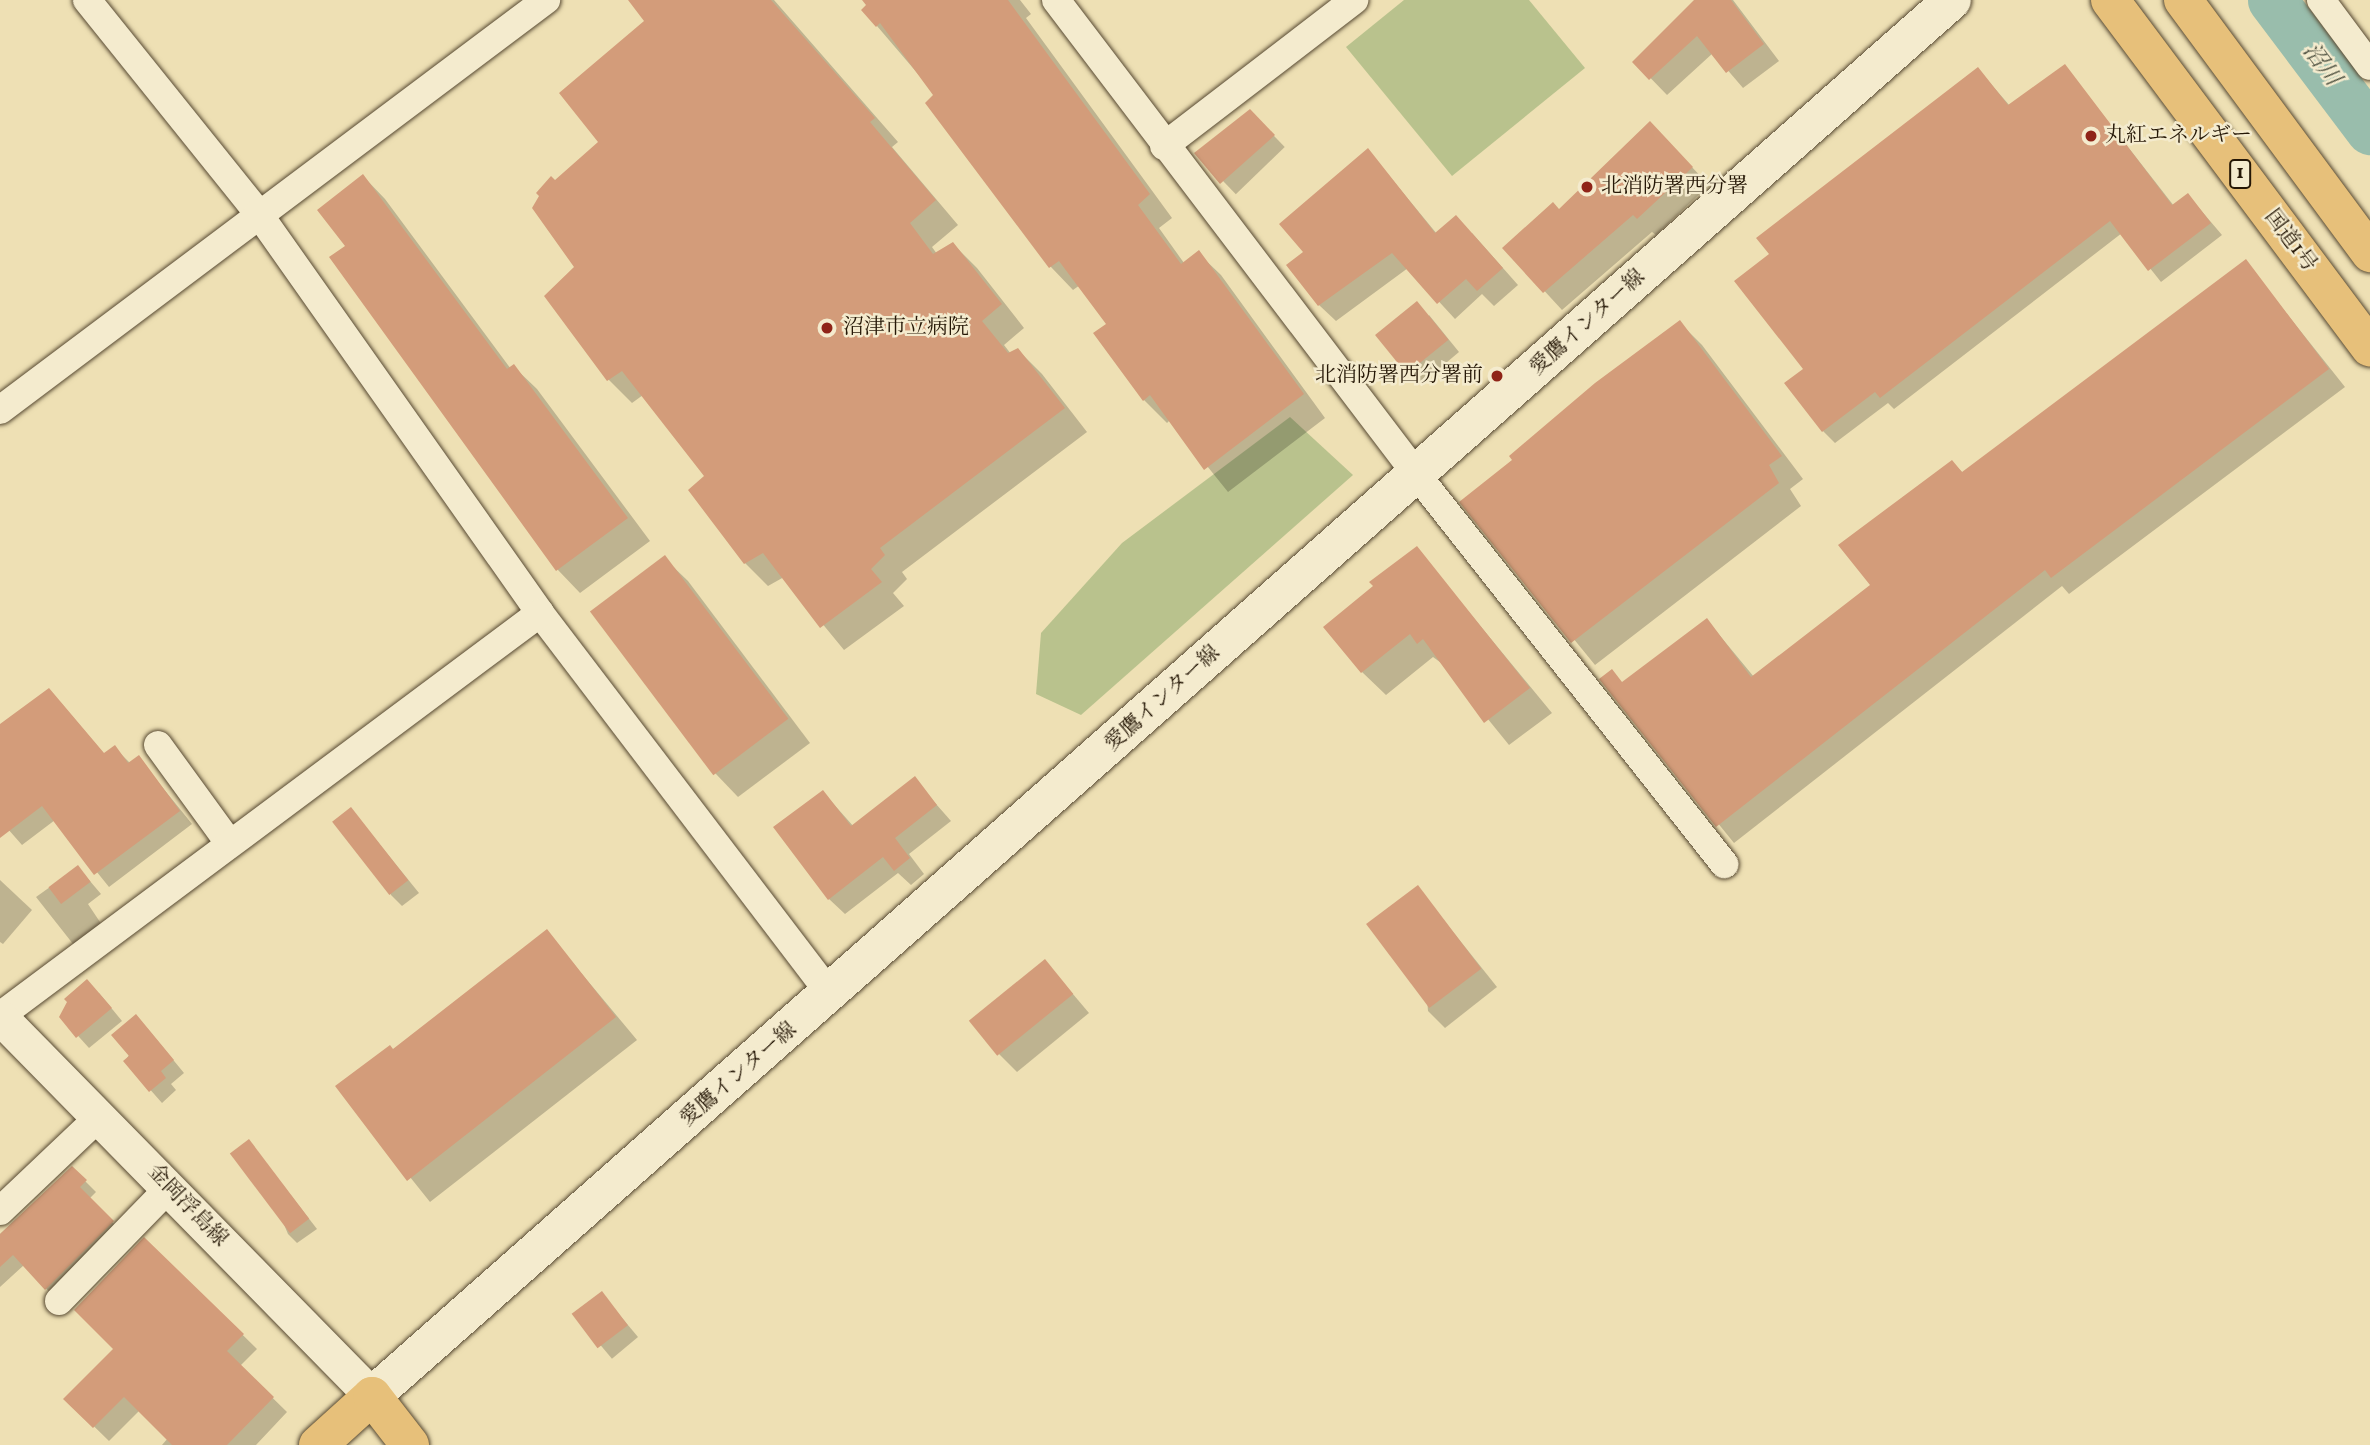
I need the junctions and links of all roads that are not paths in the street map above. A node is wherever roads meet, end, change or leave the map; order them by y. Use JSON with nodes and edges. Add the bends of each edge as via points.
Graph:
{"nodes":[{"id":1,"x":87,"y":0,"type":"edge"},
{"id":2,"x":546,"y":0,"type":"edge"},
{"id":3,"x":1056,"y":0,"type":"edge"},
{"id":4,"x":1354,"y":0,"type":"edge"},
{"id":5,"x":1952,"y":0,"type":"edge"},
{"id":6,"x":2110,"y":0,"type":"edge"},
{"id":7,"x":2183,"y":0,"type":"edge"},
{"id":8,"x":2321,"y":0,"type":"edge"},
{"id":9,"x":2370,"y":66,"type":"edge"},
{"id":10,"x":1164,"y":146,"type":"junction"},
{"id":11,"x":258,"y":213,"type":"junction"},
{"id":12,"x":2370,"y":253,"type":"edge"},
{"id":13,"x":2370,"y":348,"type":"edge"},
{"id":14,"x":0,"y":410,"type":"edge"},
{"id":15,"x":1417,"y":475,"type":"junction"},
{"id":16,"x":540,"y":613,"type":"junction"},
{"id":17,"x":158,"y":745,"type":"dead end"},
{"id":18,"x":230,"y":844,"type":"junction"},
{"id":19,"x":1724,"y":864,"type":"dead end"},
{"id":20,"x":830,"y":994,"type":"junction"},
{"id":21,"x":0,"y":1016,"type":"edge"},
{"id":22,"x":99,"y":1117,"type":"junction"},
{"id":23,"x":169,"y":1188,"type":"junction"},
{"id":24,"x":0,"y":1211,"type":"edge"},
{"id":25,"x":59,"y":1300,"type":"dead end"},
{"id":26,"x":372,"y":1396,"type":"junction"},
{"id":27,"x":318,"y":1445,"type":"edge"},
{"id":28,"x":410,"y":1445,"type":"edge"}],
"edges":[{"from":1,"to":11,"type":"street"},
{"from":2,"to":11,"type":"street"},
{"from":3,"to":10,"type":"street"},
{"from":4,"to":10,"type":"street"},
{"from":5,"to":15,"type":"main road","name":"愛鷹インター線"},
{"from":6,"to":13,"type":"main road","name":"国道1号","number":"1"},
{"from":7,"to":12,"type":"main road"},
{"from":8,"to":9,"type":"street"},
{"from":10,"to":15,"type":"street"},
{"from":11,"to":14,"type":"street"},
{"from":11,"to":16,"type":"street"},
{"from":15,"to":19,"type":"street"},
{"from":15,"to":20,"type":"main road","name":"愛鷹インター線"},
{"from":16,"to":18,"type":"street"},
{"from":16,"to":20,"type":"street"},
{"from":17,"to":18,"type":"street"},
{"from":18,"to":21,"type":"street"},
{"from":20,"to":26,"type":"main road","name":"愛鷹インター線"},
{"from":21,"to":22,"type":"street","name":"金岡浮島線"},
{"from":22,"to":23,"type":"street","name":"金岡浮島線"},
{"from":22,"to":24,"type":"street"},
{"from":23,"to":25,"type":"street"},
{"from":23,"to":26,"type":"street","name":"金岡浮島線"},
{"from":26,"to":27,"type":"main road"},
{"from":26,"to":28,"type":"main road"}]}
